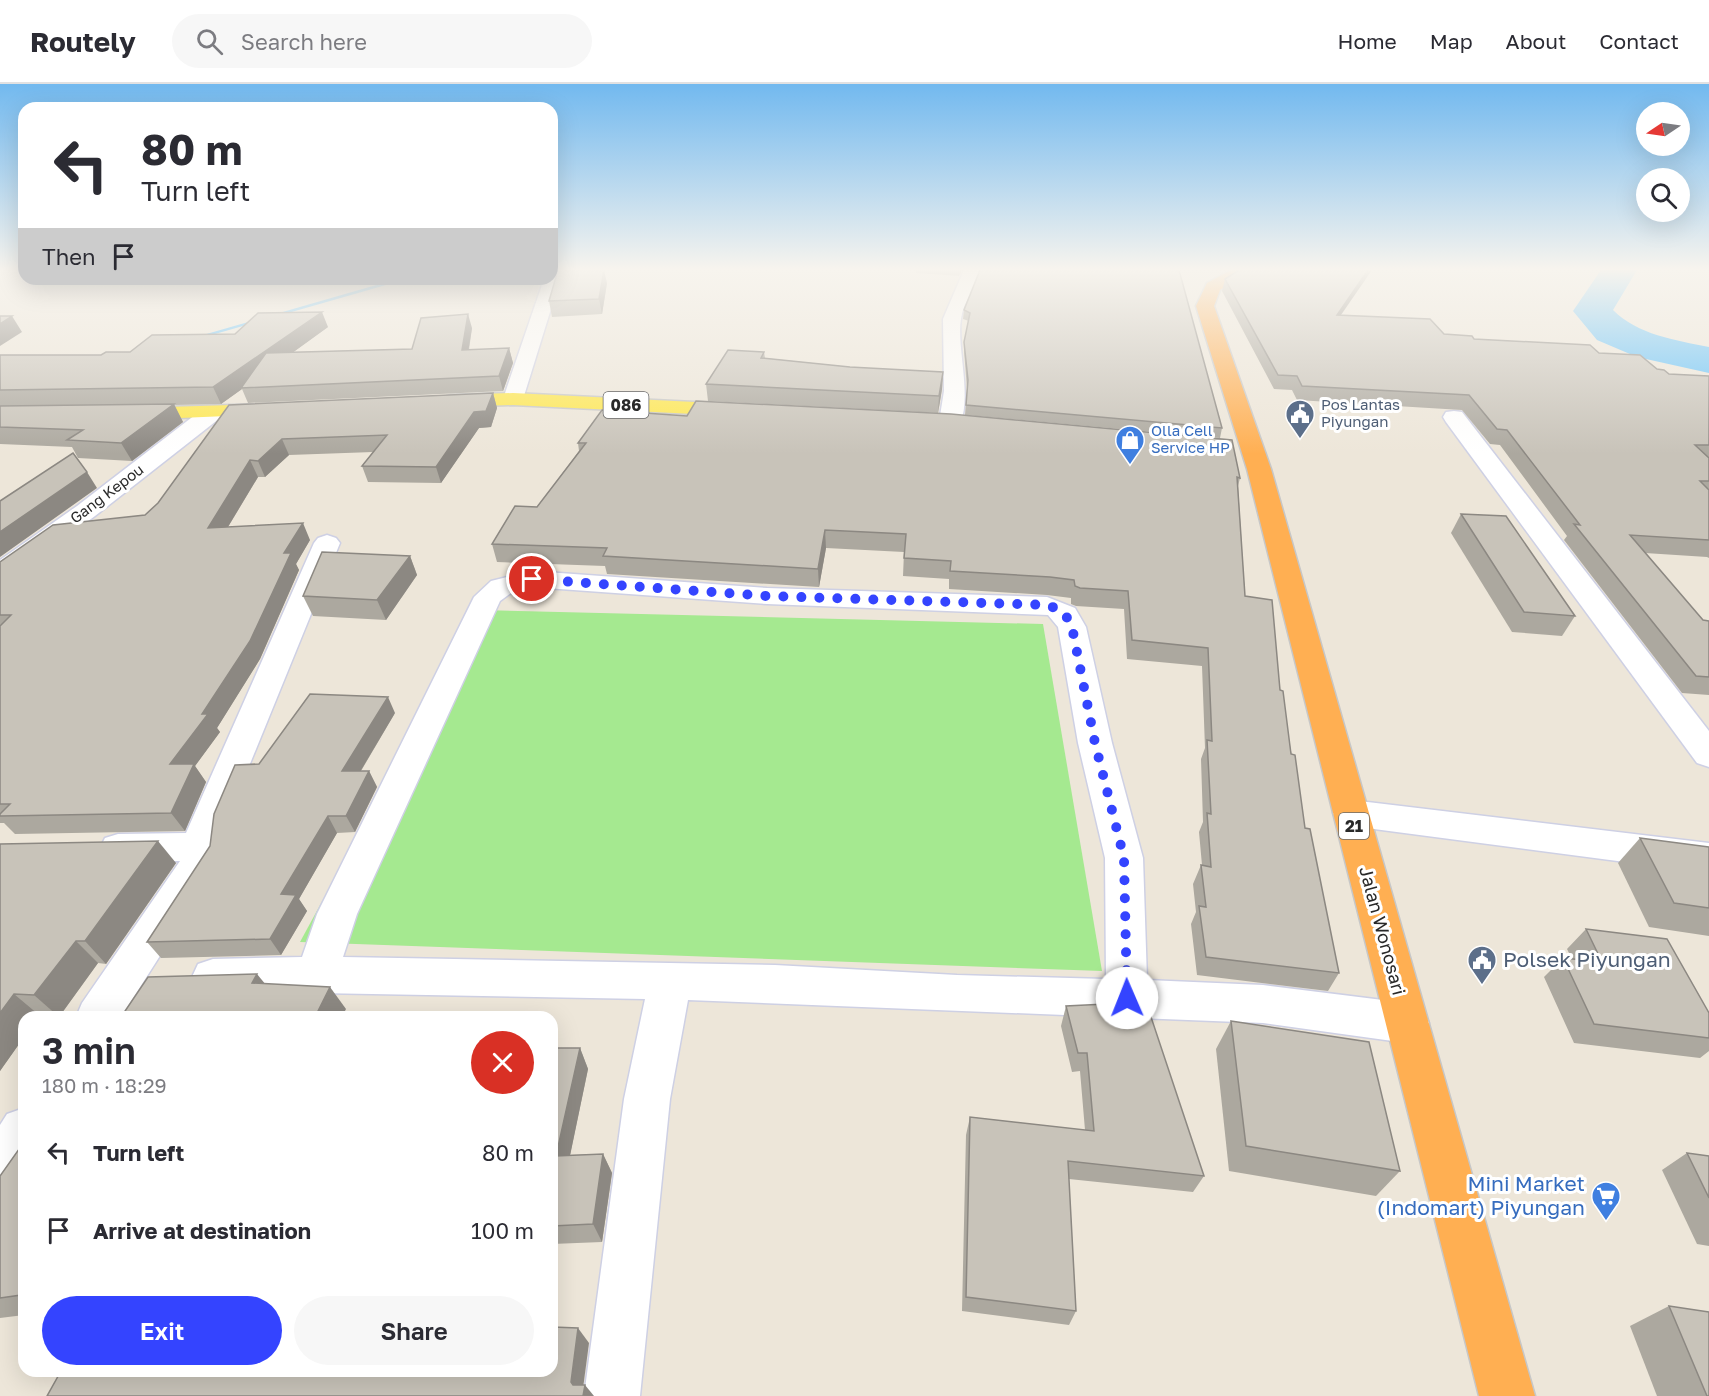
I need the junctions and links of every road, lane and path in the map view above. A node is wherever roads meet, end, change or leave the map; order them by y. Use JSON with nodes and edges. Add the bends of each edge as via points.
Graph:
{"nodes":[{"id":1,"x":535,"y":331,"type":"edge"},
{"id":2,"x":951,"y":331,"type":"edge"},
{"id":3,"x":1211,"y":331,"type":"edge"},
{"id":4,"x":513,"y":399,"type":"junction"},
{"id":5,"x":432,"y":402,"type":"edge"},
{"id":6,"x":293,"y":409,"type":"edge"},
{"id":7,"x":754,"y":412,"type":"edge"},
{"id":8,"x":212,"y":413,"type":"junction"},
{"id":9,"x":118,"y":414,"type":"edge"},
{"id":10,"x":1454,"y":417,"type":"dead end"},
{"id":11,"x":927,"y":421,"type":"edge"},
{"id":12,"x":950,"y":422,"type":"junction"},
{"id":13,"x":973,"y":424,"type":"edge"},
{"id":14,"x":327,"y":543,"type":"dead end"},
{"id":15,"x":0,"y":572,"type":"edge"},
{"id":16,"x":1709,"y":755,"type":"edge"},
{"id":17,"x":1351,"y":813,"type":"junction"},
{"id":18,"x":80,"y":849,"type":"edge"},
{"id":19,"x":1709,"y":858,"type":"edge"},
{"id":20,"x":201,"y":861,"type":"junction"},
{"id":21,"x":316,"y":975,"type":"junction"},
{"id":22,"x":122,"y":980,"type":"junction"},
{"id":23,"x":670,"y":981,"type":"junction"},
{"id":24,"x":1127,"y":998,"type":"junction"},
{"id":25,"x":102,"y":1011,"type":"edge"},
{"id":26,"x":1407,"y":1023,"type":"junction"},
{"id":27,"x":18,"y":1140,"type":"edge"},
{"id":28,"x":0,"y":1168,"type":"edge"},
{"id":29,"x":612,"y":1396,"type":"edge"},
{"id":30,"x":1507,"y":1396,"type":"edge"}],
"edges":[{"from":1,"to":4,"type":"street"},
{"from":2,"to":12,"type":"street","via":[[955,405]]},
{"from":3,"to":17,"type":"highway","name":"Jalan Wonosari","number":"21","via":[[1240,449],[1259,469]]},
{"from":4,"to":5,"type":"main road","number":"086"},
{"from":4,"to":7,"type":"main road","number":"086"},
{"from":6,"to":8,"type":"main road"},
{"from":8,"to":9,"type":"main road"},
{"from":8,"to":15,"type":"street","name":"Gang Kepou"},
{"from":10,"to":16,"type":"street"},
{"from":11,"to":12,"type":"main road"},
{"from":12,"to":13,"type":"main road"},
{"from":14,"to":20,"type":"street","via":[[206,830]]},
{"from":17,"to":19,"type":"street"},
{"from":17,"to":26,"type":"highway","name":"Jalan Wonosari","number":"21"},
{"from":18,"to":20,"type":"street","via":[[183,846],[197,849]]},
{"from":20,"to":22,"type":"street"},
{"from":21,"to":22,"type":"street"},
{"from":21,"to":23,"type":"street"},
{"from":21,"to":24,"type":"street","via":[[337,914],[488,597],[501,587],[532,579],[767,596],[1047,605],[1058,609],[1072,627],[1095,743],[1124,858]]},
{"from":22,"to":25,"type":"street"},
{"from":23,"to":24,"type":"street"},
{"from":23,"to":29,"type":"street","via":[[647,1099]]},
{"from":24,"to":26,"type":"street","via":[[1263,1004]]},
{"from":26,"to":30,"type":"highway","name":"Jalan Wonosari","number":"21"},
{"from":27,"to":28,"type":"street"}]}
